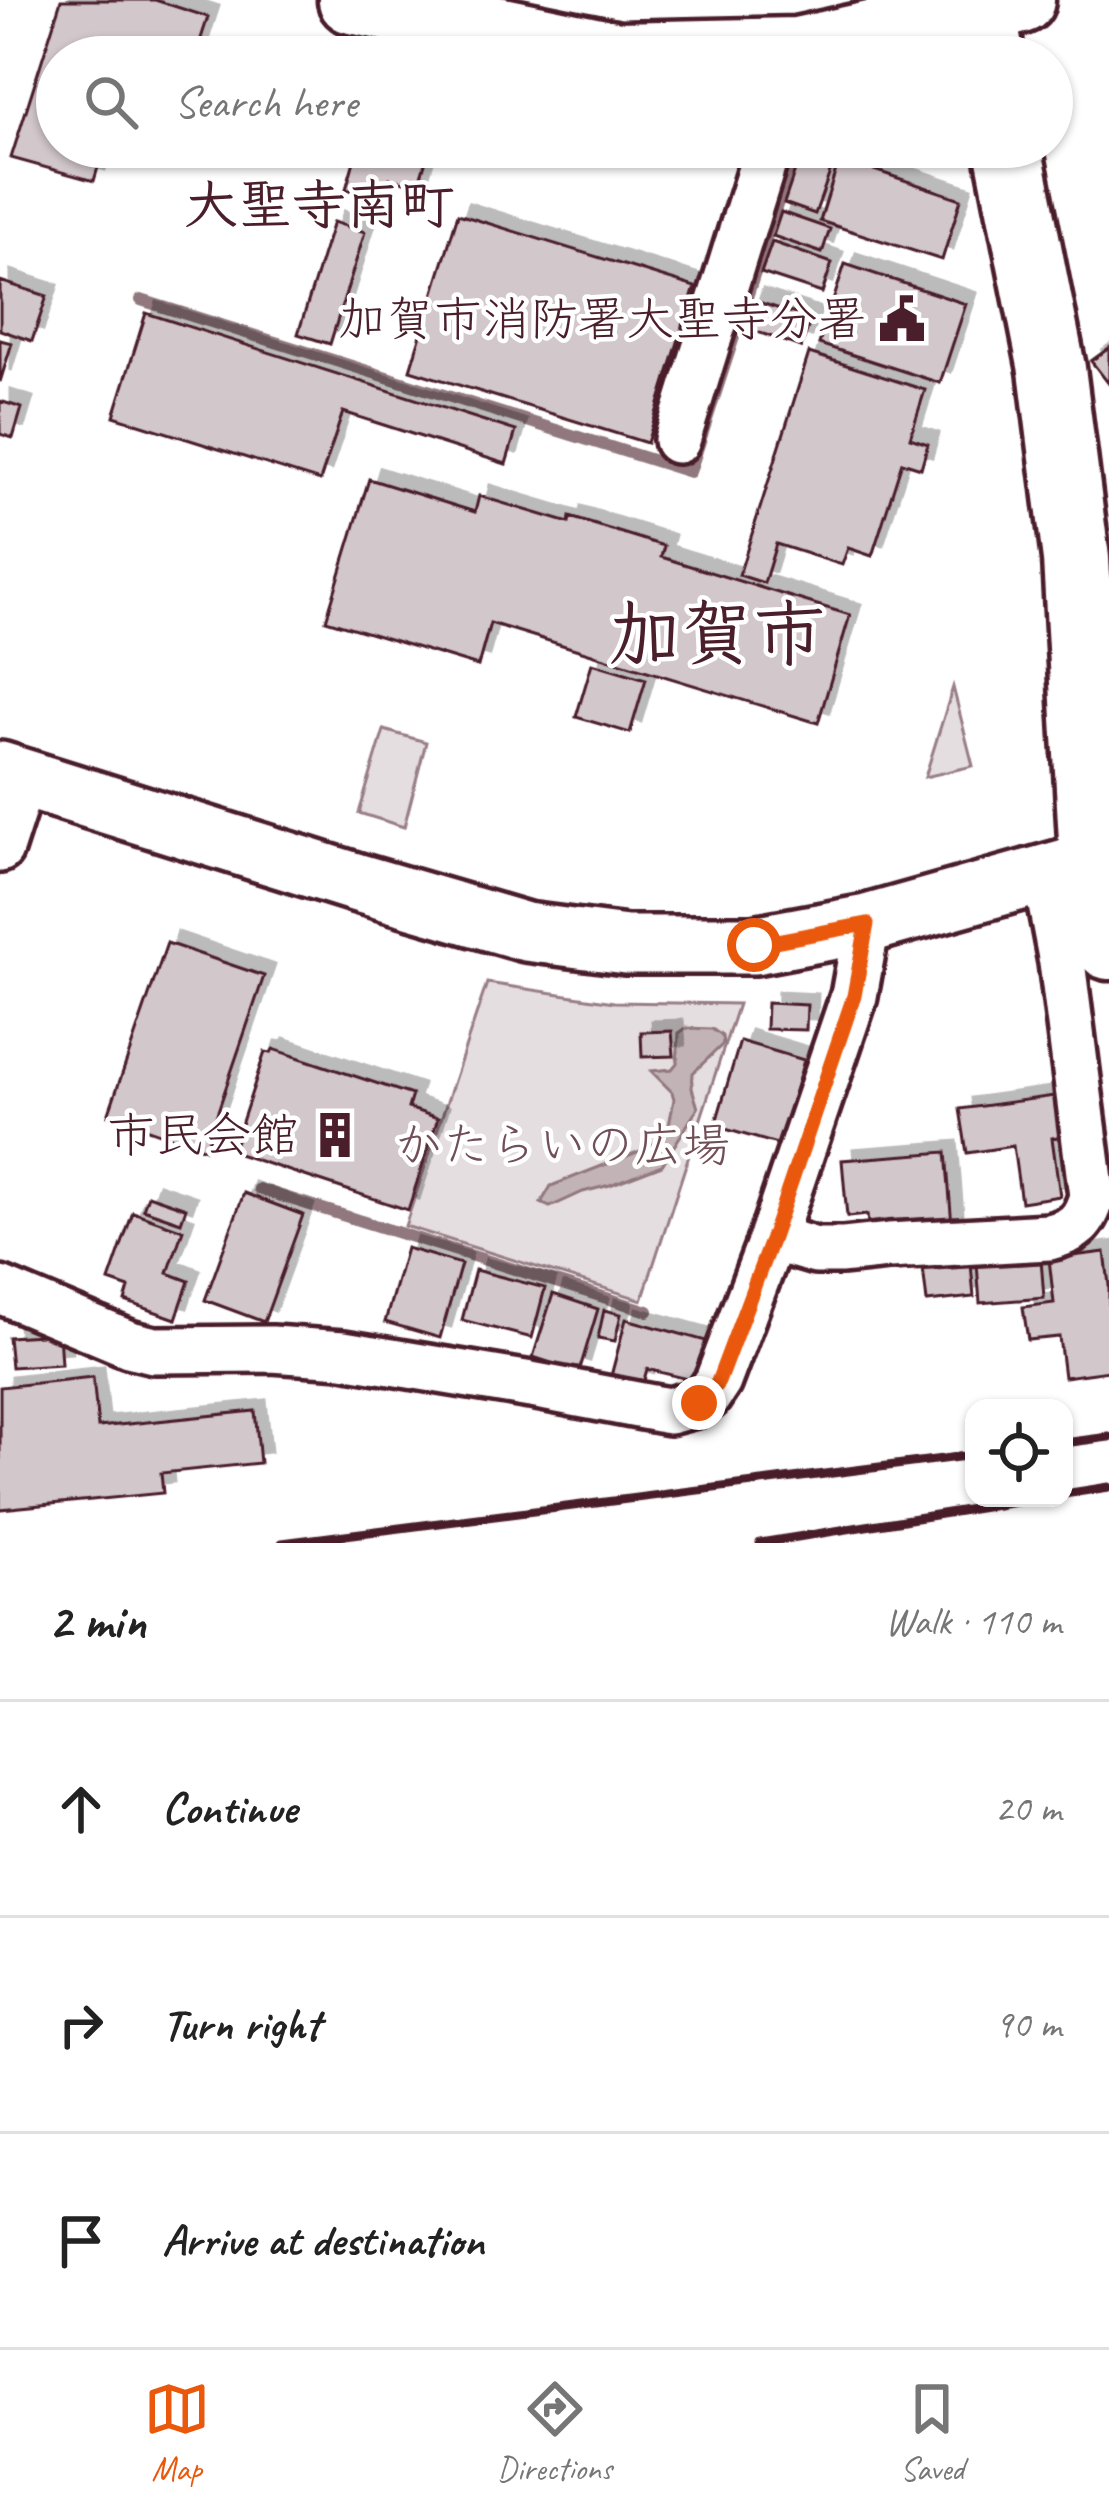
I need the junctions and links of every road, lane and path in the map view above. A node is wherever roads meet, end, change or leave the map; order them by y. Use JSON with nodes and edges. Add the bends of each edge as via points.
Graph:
{"nodes":[{"id":1,"x":352,"y":0,"type":"edge"},
{"id":2,"x":998,"y":23,"type":"edge"},
{"id":3,"x":523,"y":36,"type":"edge"},
{"id":4,"x":913,"y":36,"type":"edge"},
{"id":5,"x":761,"y":168,"type":"edge"},
{"id":6,"x":1013,"y":168,"type":"edge"},
{"id":7,"x":677,"y":440,"type":"dead end"},
{"id":8,"x":1092,"y":546,"type":"edge"},
{"id":9,"x":11,"y":775,"type":"edge"},
{"id":10,"x":0,"y":849,"type":"edge"},
{"id":11,"x":1082,"y":863,"type":"edge"},
{"id":12,"x":867,"y":924,"type":"junction"},
{"id":13,"x":1109,"y":946,"type":"edge"},
{"id":14,"x":772,"y":1238,"type":"junction"},
{"id":15,"x":0,"y":1290,"type":"edge"}],
"edges":[{"from":1,"to":3,"type":"main road"},
{"from":2,"to":4,"type":"main road"},
{"from":5,"to":7,"type":"street"},
{"from":6,"to":8,"type":"main road"},
{"from":8,"to":11,"type":"main road"},
{"from":9,"to":10,"type":"street"},
{"from":9,"to":12,"type":"street","via":[[526,932],[626,945],[754,945]]},
{"from":11,"to":12,"type":"street"},
{"from":11,"to":13,"type":"main road"},
{"from":11,"to":14,"type":"street","via":[[1062,962],[1088,1211],[1067,1232],[1048,1237],[842,1251]]},
{"from":12,"to":14,"type":"street","via":[[854,996]]},
{"from":14,"to":15,"type":"street","via":[[718,1382],[699,1403],[669,1411],[343,1354],[154,1350]]}]}
